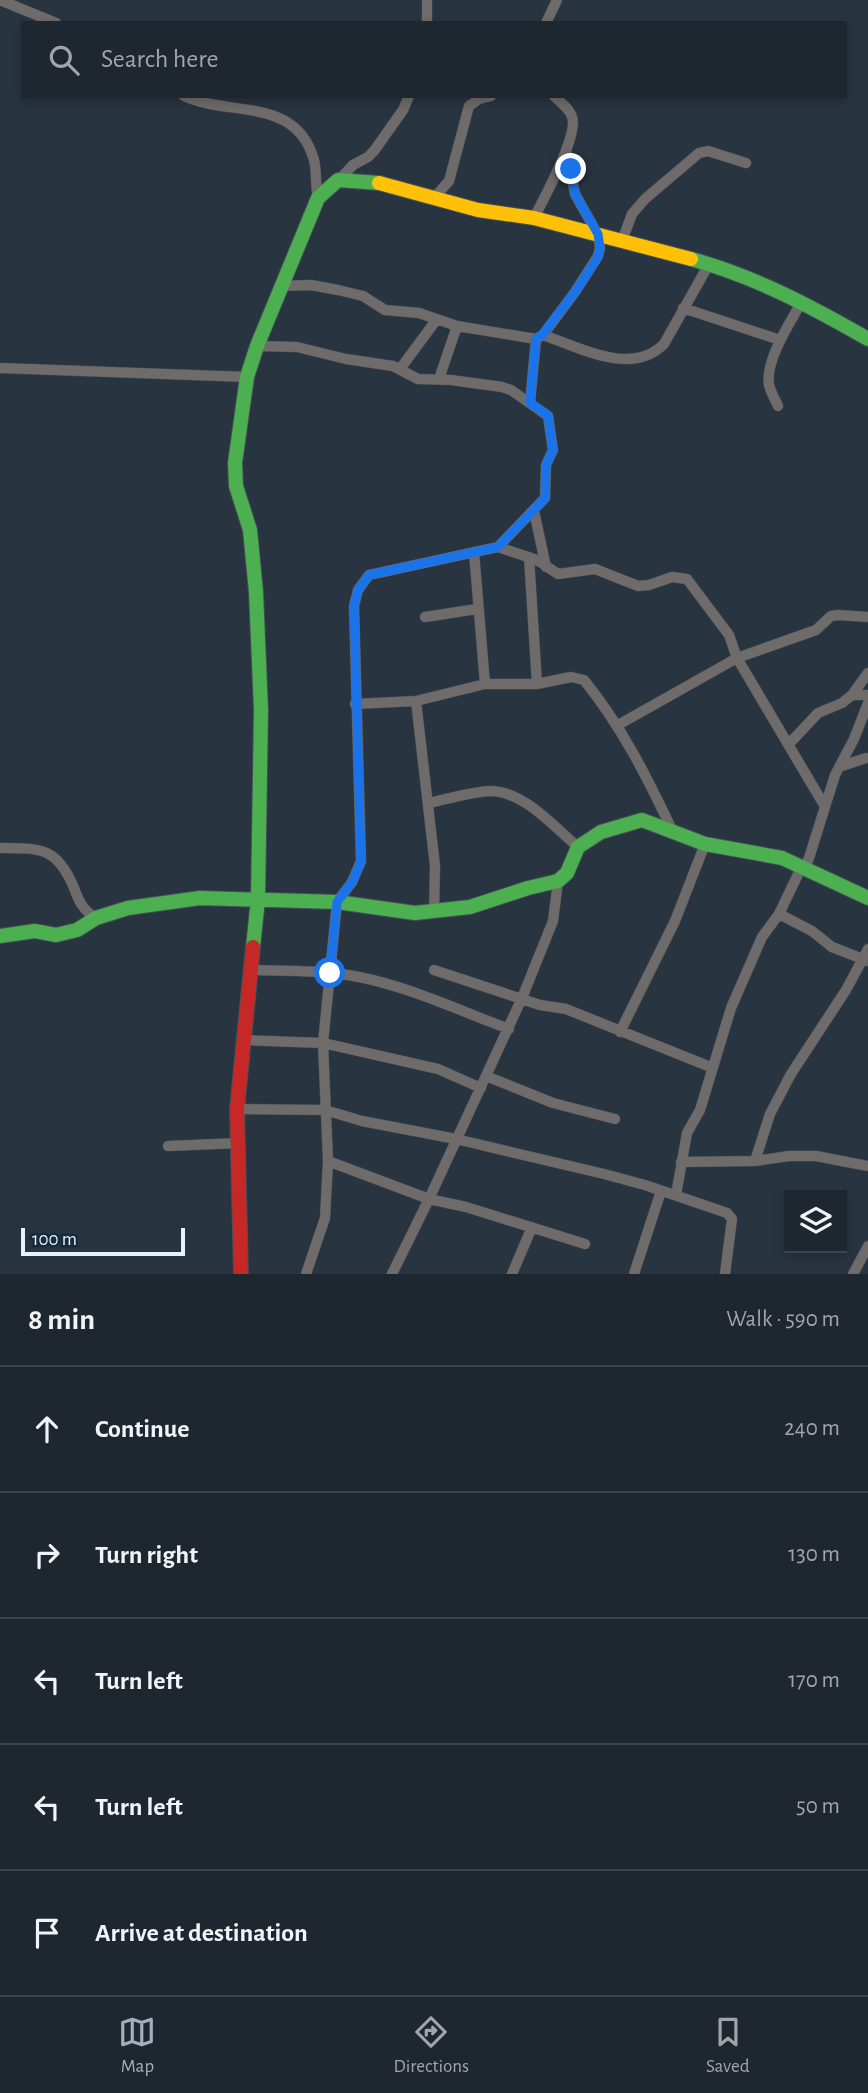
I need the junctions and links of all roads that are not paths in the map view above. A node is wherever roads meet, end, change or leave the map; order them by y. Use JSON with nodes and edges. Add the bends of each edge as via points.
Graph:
{"nodes":[{"id":1,"x":0,"y":0,"type":"edge"},
{"id":2,"x":427,"y":0,"type":"edge"},
{"id":3,"x":557,"y":0,"type":"edge"},
{"id":4,"x":51,"y":21,"type":"edge"},
{"id":5,"x":427,"y":21,"type":"edge"},
{"id":6,"x":547,"y":21,"type":"edge"},
{"id":7,"x":188,"y":98,"type":"edge"},
{"id":8,"x":408,"y":98,"type":"edge"},
{"id":9,"x":483,"y":98,"type":"edge"},
{"id":10,"x":556,"y":98,"type":"edge"},
{"id":11,"x":566,"y":150,"type":"junction"},
{"id":12,"x":746,"y":163,"type":"dead end"},
{"id":13,"x":338,"y":180,"type":"junction"},
{"id":14,"x":318,"y":198,"type":"junction"},
{"id":15,"x":434,"y":198,"type":"junction"},
{"id":16,"x":534,"y":219,"type":"junction"},
{"id":17,"x":598,"y":234,"type":"junction"},
{"id":18,"x":622,"y":241,"type":"junction"},
{"id":19,"x":709,"y":264,"type":"junction"},
{"id":20,"x":282,"y":286,"type":"junction"},
{"id":21,"x":802,"y":301,"type":"junction"},
{"id":22,"x":683,"y":308,"type":"junction"},
{"id":23,"x":437,"y":319,"type":"junction"},
{"id":24,"x":457,"y":326,"type":"junction"},
{"id":25,"x":539,"y":337,"type":"junction"},
{"id":26,"x":868,"y":339,"type":"edge"},
{"id":27,"x":780,"y":340,"type":"junction"},
{"id":28,"x":257,"y":346,"type":"junction"},
{"id":29,"x":0,"y":368,"type":"edge"},
{"id":30,"x":400,"y":369,"type":"junction"},
{"id":31,"x":247,"y":377,"type":"junction"},
{"id":32,"x":439,"y":379,"type":"junction"},
{"id":33,"x":530,"y":403,"type":"junction"},
{"id":34,"x":778,"y":406,"type":"dead end"},
{"id":35,"x":534,"y":511,"type":"junction"},
{"id":36,"x":498,"y":547,"type":"junction"},
{"id":37,"x":474,"y":552,"type":"junction"},
{"id":38,"x":529,"y":557,"type":"junction"},
{"id":39,"x":546,"y":568,"type":"junction"},
{"id":40,"x":477,"y":609,"type":"junction"},
{"id":41,"x":425,"y":617,"type":"dead end"},
{"id":42,"x":868,"y":617,"type":"edge"},
{"id":43,"x":737,"y":658,"type":"junction"},
{"id":44,"x":868,"y":673,"type":"edge"},
{"id":45,"x":485,"y":684,"type":"junction"},
{"id":46,"x":537,"y":684,"type":"junction"},
{"id":47,"x":852,"y":695,"type":"junction"},
{"id":48,"x":868,"y":695,"type":"edge"},
{"id":49,"x":416,"y":701,"type":"junction"},
{"id":50,"x":355,"y":704,"type":"junction"},
{"id":51,"x":868,"y":704,"type":"edge"},
{"id":52,"x":618,"y":725,"type":"junction"},
{"id":53,"x":789,"y":744,"type":"junction"},
{"id":54,"x":850,"y":747,"type":"junction"},
{"id":55,"x":867,"y":759,"type":"edge"},
{"id":56,"x":839,"y":767,"type":"junction"},
{"id":57,"x":429,"y":803,"type":"junction"},
{"id":58,"x":824,"y":805,"type":"junction"},
{"id":59,"x":673,"y":832,"type":"junction"},
{"id":60,"x":705,"y":844,"type":"junction"},
{"id":61,"x":578,"y":846,"type":"junction"},
{"id":62,"x":0,"y":848,"type":"edge"},
{"id":63,"x":802,"y":866,"type":"junction"},
{"id":64,"x":558,"y":881,"type":"junction"},
{"id":65,"x":868,"y":898,"type":"edge"},
{"id":66,"x":258,"y":899,"type":"junction"},
{"id":67,"x":337,"y":902,"type":"junction"},
{"id":68,"x":434,"y":913,"type":"junction"},
{"id":69,"x":779,"y":914,"type":"junction"},
{"id":70,"x":96,"y":918,"type":"junction"},
{"id":71,"x":0,"y":936,"type":"edge"},
{"id":72,"x":868,"y":949,"type":"edge"},
{"id":73,"x":865,"y":960,"type":"edge"},
{"id":74,"x":250,"y":970,"type":"junction"},
{"id":75,"x":434,"y":970,"type":"dead end"},
{"id":76,"x":330,"y":973,"type":"junction"},
{"id":77,"x":522,"y":998,"type":"junction"},
{"id":78,"x":509,"y":1029,"type":"junction"},
{"id":79,"x":620,"y":1032,"type":"junction"},
{"id":80,"x":244,"y":1041,"type":"junction"},
{"id":81,"x":323,"y":1043,"type":"junction"},
{"id":82,"x":713,"y":1068,"type":"junction"},
{"id":83,"x":486,"y":1076,"type":"junction"},
{"id":84,"x":481,"y":1088,"type":"junction"},
{"id":85,"x":237,"y":1109,"type":"junction"},
{"id":86,"x":326,"y":1110,"type":"junction"},
{"id":87,"x":615,"y":1119,"type":"dead end"},
{"id":88,"x":456,"y":1139,"type":"junction"},
{"id":89,"x":239,"y":1143,"type":"junction"},
{"id":90,"x":169,"y":1146,"type":"dead end"},
{"id":91,"x":328,"y":1161,"type":"junction"},
{"id":92,"x":755,"y":1161,"type":"junction"},
{"id":93,"x":681,"y":1162,"type":"junction"},
{"id":94,"x":868,"y":1166,"type":"edge"},
{"id":95,"x":661,"y":1191,"type":"junction"},
{"id":96,"x":676,"y":1195,"type":"junction"},
{"id":97,"x":429,"y":1199,"type":"junction"},
{"id":98,"x":532,"y":1227,"type":"junction"},
{"id":99,"x":585,"y":1244,"type":"dead end"},
{"id":100,"x":868,"y":1246,"type":"edge"},
{"id":101,"x":865,"y":1259,"type":"edge"},
{"id":102,"x":241,"y":1274,"type":"edge"},
{"id":103,"x":306,"y":1274,"type":"edge"},
{"id":104,"x":392,"y":1274,"type":"edge"},
{"id":105,"x":512,"y":1274,"type":"edge"},
{"id":106,"x":634,"y":1274,"type":"edge"},
{"id":107,"x":725,"y":1274,"type":"edge"},
{"id":108,"x":853,"y":1274,"type":"edge"}],
"edges":[{"from":1,"to":4,"type":"street"},
{"from":2,"to":5,"type":"street"},
{"from":3,"to":6,"type":"street"},
{"from":7,"to":14,"type":"street","via":[[265,111],[284,120],[307,140],[315,162]]},
{"from":8,"to":13,"type":"street","via":[[369,157]]},
{"from":9,"to":15,"type":"street","via":[[469,106],[449,181]]},
{"from":10,"to":11,"type":"street","via":[[572,114]]},
{"from":11,"to":16,"type":"street"},
{"from":11,"to":17,"type":"street","via":[[575,194]]},
{"from":12,"to":18,"type":"street","via":[[708,151],[699,153],[645,199],[632,214]]},
{"from":13,"to":14,"type":"street"},
{"from":13,"to":15,"type":"street","via":[[384,184]]},
{"from":14,"to":20,"type":"street"},
{"from":15,"to":16,"type":"street","via":[[478,211]]},
{"from":16,"to":17,"type":"street"},
{"from":17,"to":18,"type":"street"},
{"from":17,"to":25,"type":"street","via":[[598,257]]},
{"from":18,"to":19,"type":"street"},
{"from":19,"to":21,"type":"street"},
{"from":19,"to":22,"type":"street"},
{"from":20,"to":23,"type":"street","via":[[338,289],[363,296],[385,310]]},
{"from":20,"to":28,"type":"street"},
{"from":21,"to":26,"type":"street"},
{"from":21,"to":27,"type":"street"},
{"from":22,"to":25,"type":"street","via":[[664,344],[643,357],[622,360]]},
{"from":22,"to":27,"type":"street"},
{"from":23,"to":24,"type":"street"},
{"from":23,"to":30,"type":"street"},
{"from":24,"to":25,"type":"street"},
{"from":24,"to":32,"type":"street"},
{"from":25,"to":33,"type":"street"},
{"from":27,"to":34,"type":"street","via":[[769,377]]},
{"from":28,"to":30,"type":"street","via":[[297,347]]},
{"from":28,"to":31,"type":"street"},
{"from":29,"to":31,"type":"street"},
{"from":30,"to":32,"type":"street","via":[[413,378]]},
{"from":31,"to":66,"type":"street","via":[[235,463],[236,486],[250,530],[256,593],[261,710]]},
{"from":32,"to":33,"type":"street","via":[[511,390]]},
{"from":33,"to":35,"type":"street","via":[[548,415],[553,450],[546,465],[545,498]]},
{"from":35,"to":36,"type":"street"},
{"from":35,"to":39,"type":"street"},
{"from":36,"to":37,"type":"street"},
{"from":36,"to":38,"type":"street"},
{"from":37,"to":40,"type":"street"},
{"from":37,"to":50,"type":"street","via":[[369,575],[354,606]]},
{"from":38,"to":39,"type":"street"},
{"from":38,"to":46,"type":"street"},
{"from":39,"to":43,"type":"street","via":[[558,574],[595,569],[638,586],[672,577],[687,579],[729,635]]},
{"from":40,"to":41,"type":"street"},
{"from":40,"to":45,"type":"street"},
{"from":42,"to":43,"type":"street","via":[[831,616],[816,630]]},
{"from":43,"to":52,"type":"street"},
{"from":43,"to":53,"type":"street"},
{"from":44,"to":47,"type":"street"},
{"from":45,"to":46,"type":"street"},
{"from":45,"to":49,"type":"street"},
{"from":46,"to":52,"type":"street","via":[[571,677],[584,680]]},
{"from":47,"to":48,"type":"street"},
{"from":47,"to":53,"type":"street","via":[[818,713]]},
{"from":49,"to":50,"type":"street"},
{"from":49,"to":57,"type":"street"},
{"from":50,"to":67,"type":"street","via":[[361,862]]},
{"from":51,"to":54,"type":"street"},
{"from":52,"to":59,"type":"street"},
{"from":53,"to":58,"type":"street"},
{"from":54,"to":55,"type":"street"},
{"from":54,"to":56,"type":"street"},
{"from":55,"to":56,"type":"street"},
{"from":56,"to":58,"type":"street"},
{"from":57,"to":61,"type":"street","via":[[490,791],[506,794],[522,800]]},
{"from":57,"to":68,"type":"street"},
{"from":58,"to":63,"type":"street","via":[[809,858]]},
{"from":59,"to":60,"type":"street"},
{"from":59,"to":61,"type":"street","via":[[642,820],[601,832]]},
{"from":60,"to":63,"type":"street"},
{"from":60,"to":79,"type":"street","via":[[676,921]]},
{"from":61,"to":64,"type":"street","via":[[567,873]]},
{"from":62,"to":70,"type":"street","via":[[44,851],[57,858],[66,868],[81,906]]},
{"from":63,"to":65,"type":"street"},
{"from":63,"to":69,"type":"street"},
{"from":64,"to":68,"type":"street"},
{"from":64,"to":77,"type":"street","via":[[553,921]]},
{"from":66,"to":67,"type":"street"},
{"from":66,"to":70,"type":"street","via":[[200,898],[128,908]]},
{"from":66,"to":74,"type":"street"},
{"from":67,"to":68,"type":"street"},
{"from":67,"to":76,"type":"street"},
{"from":69,"to":73,"type":"street","via":[[832,947]]},
{"from":69,"to":82,"type":"street","via":[[762,937],[731,1008]]},
{"from":70,"to":71,"type":"street","via":[[77,930],[56,934],[35,931]]},
{"from":72,"to":73,"type":"street"},
{"from":73,"to":92,"type":"street","via":[[788,1080],[770,1114]]},
{"from":74,"to":76,"type":"street"},
{"from":74,"to":80,"type":"street"},
{"from":75,"to":77,"type":"street"},
{"from":76,"to":78,"type":"street","via":[[404,990]]},
{"from":76,"to":81,"type":"street"},
{"from":77,"to":78,"type":"street"},
{"from":77,"to":79,"type":"street","via":[[566,1009]]},
{"from":78,"to":83,"type":"street"},
{"from":79,"to":82,"type":"street"},
{"from":80,"to":81,"type":"street"},
{"from":80,"to":85,"type":"street"},
{"from":81,"to":84,"type":"street","via":[[438,1069]]},
{"from":81,"to":86,"type":"street"},
{"from":82,"to":93,"type":"street","via":[[700,1110],[687,1133]]},
{"from":83,"to":84,"type":"street"},
{"from":83,"to":87,"type":"street","via":[[553,1103]]},
{"from":84,"to":88,"type":"street"},
{"from":85,"to":86,"type":"street"},
{"from":85,"to":89,"type":"street"},
{"from":86,"to":88,"type":"street"},
{"from":86,"to":91,"type":"street"},
{"from":88,"to":95,"type":"street"},
{"from":88,"to":97,"type":"street"},
{"from":89,"to":90,"type":"street"},
{"from":89,"to":102,"type":"street"},
{"from":91,"to":97,"type":"street"},
{"from":91,"to":103,"type":"street","via":[[325,1218]]},
{"from":92,"to":93,"type":"street"},
{"from":92,"to":94,"type":"street","via":[[816,1156]]},
{"from":93,"to":96,"type":"street"},
{"from":95,"to":96,"type":"street"},
{"from":95,"to":106,"type":"street"},
{"from":96,"to":107,"type":"street","via":[[727,1213],[732,1219]]},
{"from":97,"to":98,"type":"street"},
{"from":97,"to":104,"type":"street"},
{"from":98,"to":99,"type":"street"},
{"from":98,"to":105,"type":"street"},
{"from":100,"to":101,"type":"street"},
{"from":101,"to":108,"type":"street"}]}
